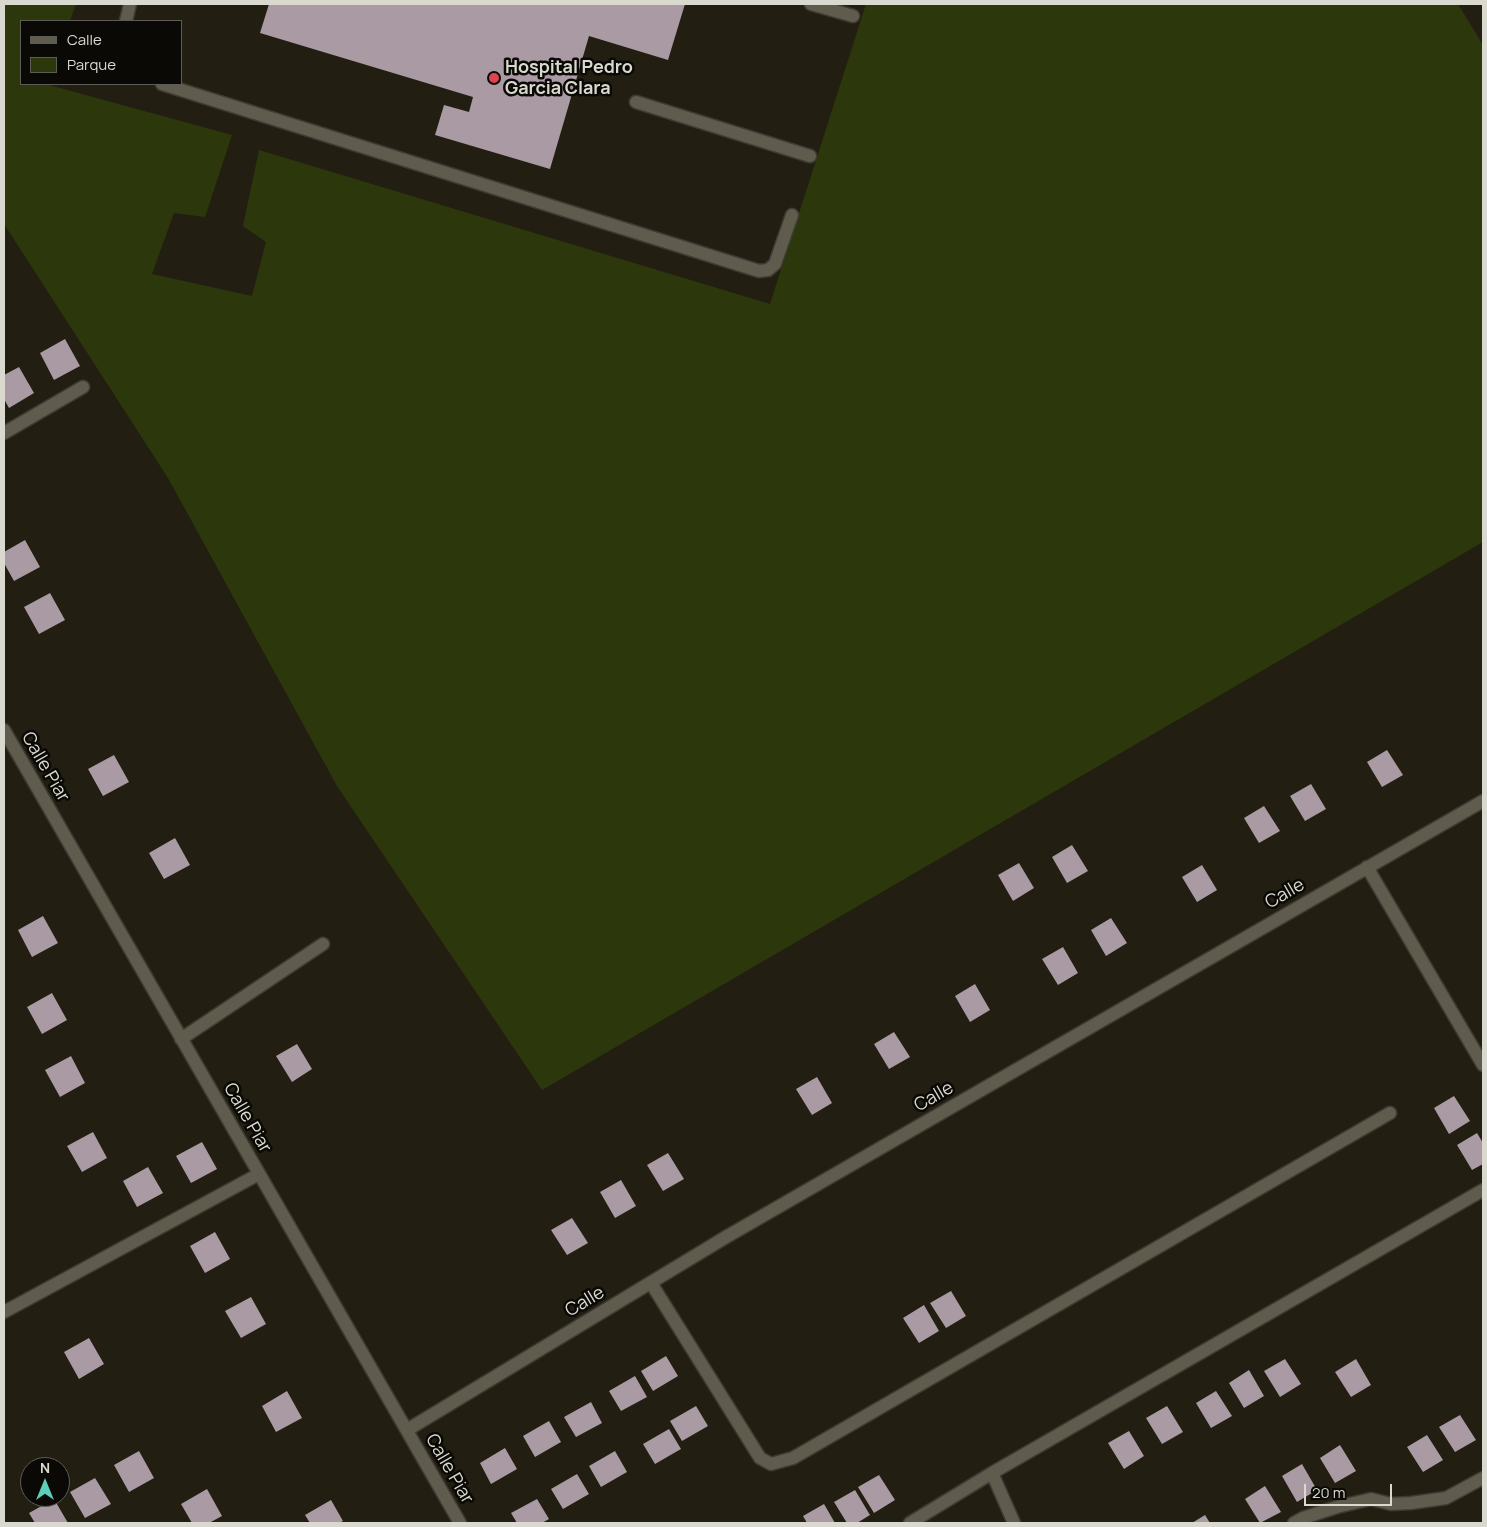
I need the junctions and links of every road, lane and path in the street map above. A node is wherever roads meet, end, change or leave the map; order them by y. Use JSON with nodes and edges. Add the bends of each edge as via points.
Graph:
{"nodes":[{"id":1,"x":130,"y":4,"type":"edge"},
{"id":2,"x":811,"y":4,"type":"edge"},
{"id":3,"x":853,"y":16,"type":"dead end"},
{"id":4,"x":126,"y":20,"type":"edge"},
{"id":5,"x":165,"y":85,"type":"edge"},
{"id":6,"x":636,"y":102,"type":"dead end"},
{"id":7,"x":810,"y":156,"type":"dead end"},
{"id":8,"x":792,"y":215,"type":"dead end"},
{"id":9,"x":82,"y":387,"type":"dead end"},
{"id":10,"x":4,"y":433,"type":"edge"},
{"id":11,"x":4,"y":730,"type":"edge"},
{"id":12,"x":1483,"y":801,"type":"edge"},
{"id":13,"x":1367,"y":867,"type":"junction"},
{"id":14,"x":323,"y":944,"type":"dead end"},
{"id":15,"x":181,"y":1039,"type":"junction"},
{"id":16,"x":1483,"y":1065,"type":"edge"},
{"id":17,"x":1390,"y":1113,"type":"dead end"},
{"id":18,"x":259,"y":1174,"type":"junction"},
{"id":19,"x":1483,"y":1190,"type":"edge"},
{"id":20,"x":651,"y":1282,"type":"junction"},
{"id":21,"x":4,"y":1312,"type":"edge"},
{"id":22,"x":407,"y":1430,"type":"junction"},
{"id":23,"x":992,"y":1472,"type":"junction"},
{"id":24,"x":1483,"y":1478,"type":"edge"},
{"id":25,"x":460,"y":1523,"type":"edge"},
{"id":26,"x":910,"y":1523,"type":"edge"},
{"id":27,"x":1014,"y":1523,"type":"edge"},
{"id":28,"x":1294,"y":1523,"type":"edge"}],
"edges":[{"from":1,"to":4,"type":"street"},
{"from":2,"to":3,"type":"street"},
{"from":5,"to":8,"type":"street","via":[[759,271],[768,270],[775,264]]},
{"from":6,"to":7,"type":"street"},
{"from":9,"to":10,"type":"street"},
{"from":11,"to":15,"type":"street","name":"Calle Piar"},
{"from":12,"to":13,"type":"street","name":"Calle"},
{"from":13,"to":16,"type":"street"},
{"from":13,"to":20,"type":"street","name":"Calle"},
{"from":14,"to":15,"type":"street"},
{"from":15,"to":18,"type":"street","name":"Calle Piar"},
{"from":17,"to":20,"type":"street","via":[[793,1458],[771,1464],[760,1458]]},
{"from":18,"to":21,"type":"street"},
{"from":18,"to":22,"type":"street","name":"Calle Piar"},
{"from":19,"to":23,"type":"street"},
{"from":20,"to":22,"type":"street","name":"Calle"},
{"from":22,"to":25,"type":"street","name":"Calle Piar"},
{"from":23,"to":26,"type":"street"},
{"from":23,"to":27,"type":"street"},
{"from":24,"to":28,"type":"street","via":[[1446,1498],[1391,1504],[1371,1500],[1337,1507]]}]}
